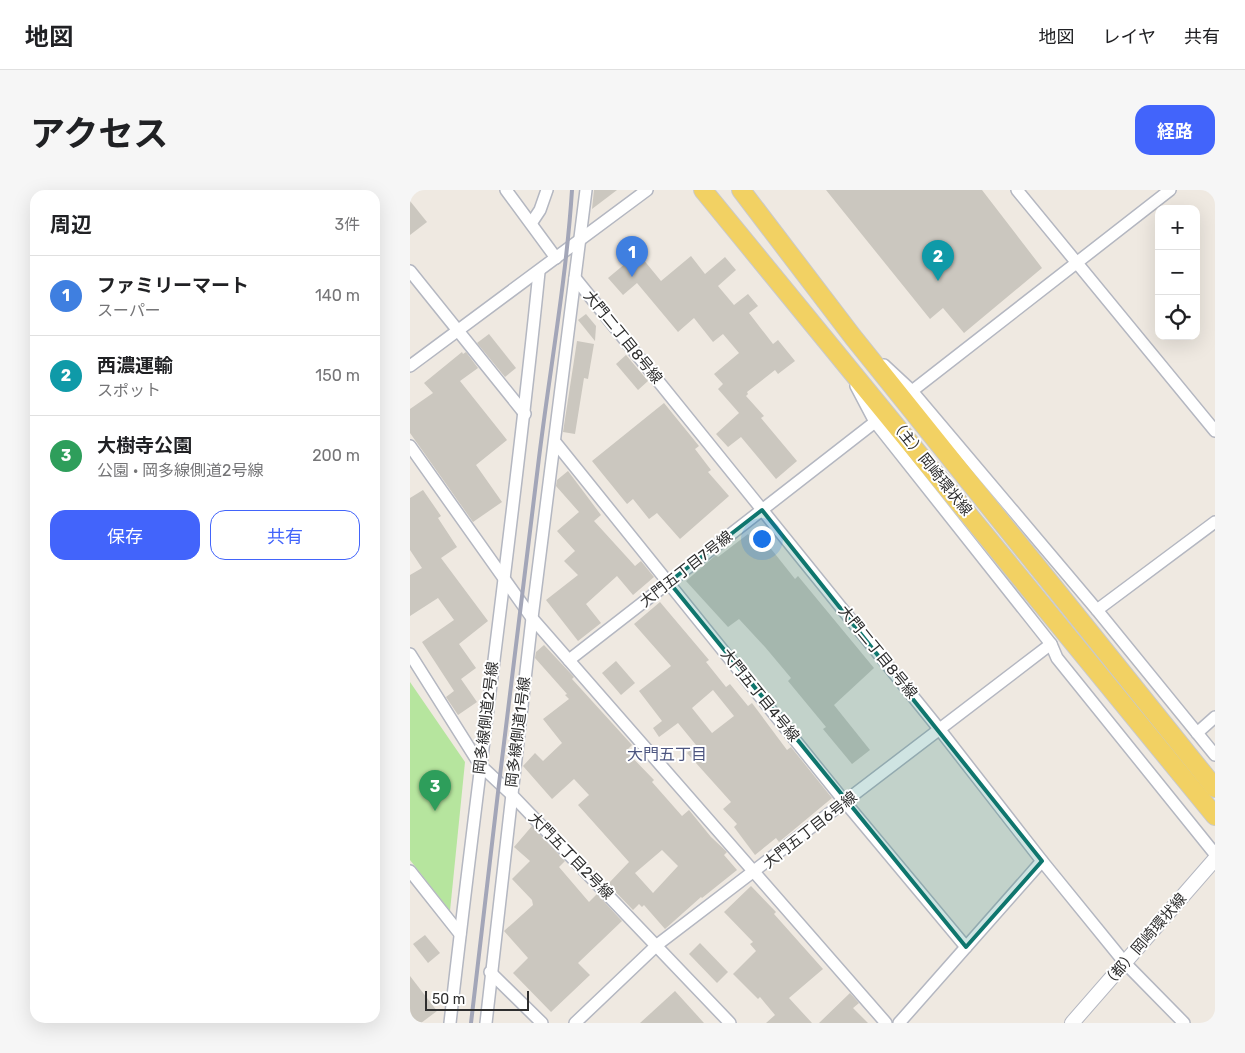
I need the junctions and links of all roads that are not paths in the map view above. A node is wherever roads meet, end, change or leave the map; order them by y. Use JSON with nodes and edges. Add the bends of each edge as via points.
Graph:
{"nodes":[{"id":1,"x":506,"y":190,"type":"edge"},
{"id":2,"x":547,"y":190,"type":"edge"},
{"id":3,"x":586,"y":190,"type":"edge"},
{"id":4,"x":647,"y":190,"type":"edge"},
{"id":5,"x":703,"y":190,"type":"edge"},
{"id":6,"x":741,"y":190,"type":"edge"},
{"id":7,"x":1017,"y":190,"type":"edge"},
{"id":8,"x":1170,"y":190,"type":"edge"},
{"id":9,"x":532,"y":222,"type":"junction"},
{"id":10,"x":579,"y":239,"type":"junction"},
{"id":11,"x":556,"y":258,"type":"junction"},
{"id":12,"x":1077,"y":263,"type":"junction"},
{"id":13,"x":410,"y":271,"type":"edge"},
{"id":14,"x":539,"y":272,"type":"junction"},
{"id":15,"x":575,"y":278,"type":"junction"},
{"id":16,"x":458,"y":331,"type":"junction"},
{"id":17,"x":853,"y":337,"type":"junction"},
{"id":18,"x":833,"y":346,"type":"junction"},
{"id":19,"x":410,"y":366,"type":"edge"},
{"id":20,"x":912,"y":391,"type":"junction"},
{"id":21,"x":525,"y":414,"type":"junction"},
{"id":22,"x":876,"y":422,"type":"junction"},
{"id":23,"x":1215,"y":431,"type":"edge"},
{"id":24,"x":554,"y":442,"type":"junction"},
{"id":25,"x":410,"y":446,"type":"edge"},
{"id":26,"x":762,"y":510,"type":"junction"},
{"id":27,"x":1215,"y":522,"type":"edge"},
{"id":28,"x":503,"y":578,"type":"junction"},
{"id":29,"x":669,"y":582,"type":"junction"},
{"id":30,"x":1097,"y":610,"type":"junction"},
{"id":31,"x":532,"y":618,"type":"junction"},
{"id":32,"x":1051,"y":644,"type":"junction"},
{"id":33,"x":410,"y":654,"type":"edge"},
{"id":34,"x":569,"y":660,"type":"junction"},
{"id":35,"x":1215,"y":717,"type":"edge"},
{"id":36,"x":940,"y":730,"type":"junction"},
{"id":37,"x":1197,"y":733,"type":"junction"},
{"id":38,"x":1215,"y":755,"type":"edge"},
{"id":39,"x":480,"y":765,"type":"junction"},
{"id":40,"x":1215,"y":788,"type":"edge"},
{"id":41,"x":511,"y":794,"type":"junction"},
{"id":42,"x":845,"y":802,"type":"junction"},
{"id":43,"x":1215,"y":816,"type":"edge"},
{"id":44,"x":1215,"y":854,"type":"edge"},
{"id":45,"x":1215,"y":859,"type":"edge"},
{"id":46,"x":1042,"y":861,"type":"junction"},
{"id":47,"x":410,"y":871,"type":"edge"},
{"id":48,"x":754,"y":872,"type":"junction"},
{"id":49,"x":460,"y":934,"type":"junction"},
{"id":50,"x":657,"y":945,"type":"junction"},
{"id":51,"x":966,"y":948,"type":"junction"},
{"id":52,"x":1125,"y":963,"type":"junction"},
{"id":53,"x":490,"y":972,"type":"junction"},
{"id":54,"x":450,"y":1023,"type":"edge"},
{"id":55,"x":486,"y":1023,"type":"edge"},
{"id":56,"x":542,"y":1023,"type":"edge"},
{"id":57,"x":575,"y":1023,"type":"edge"},
{"id":58,"x":730,"y":1023,"type":"edge"},
{"id":59,"x":886,"y":1023,"type":"edge"},
{"id":60,"x":899,"y":1023,"type":"edge"},
{"id":61,"x":1072,"y":1023,"type":"edge"},
{"id":62,"x":1184,"y":1023,"type":"edge"}],
"edges":[{"from":1,"to":9,"type":"street"},
{"from":2,"to":9,"type":"street"},
{"from":3,"to":10,"type":"street","name":"岡多線側道1号線"},
{"from":4,"to":10,"type":"street"},
{"from":5,"to":18,"type":"main road","name":"（主）岡崎環状線"},
{"from":6,"to":17,"type":"main road","name":"（主）岡崎環状線"},
{"from":7,"to":12,"type":"street"},
{"from":8,"to":12,"type":"street"},
{"from":9,"to":11,"type":"street"},
{"from":10,"to":11,"type":"street"},
{"from":10,"to":15,"type":"street","name":"岡多線側道1号線"},
{"from":11,"to":14,"type":"street"},
{"from":12,"to":20,"type":"street"},
{"from":12,"to":23,"type":"street"},
{"from":13,"to":16,"type":"street"},
{"from":14,"to":16,"type":"street"},
{"from":14,"to":21,"type":"street","name":"岡多線側道2号線"},
{"from":15,"to":24,"type":"street","name":"岡多線側道1号線"},
{"from":15,"to":26,"type":"street","name":"大門二丁目8号線"},
{"from":16,"to":19,"type":"street"},
{"from":16,"to":21,"type":"street"},
{"from":17,"to":20,"type":"street"},
{"from":17,"to":40,"type":"main road","name":"（主）岡崎環状線"},
{"from":18,"to":22,"type":"street"},
{"from":18,"to":43,"type":"main road","name":"（主）岡崎環状線"},
{"from":20,"to":30,"type":"street"},
{"from":21,"to":28,"type":"street","name":"岡多線側道2号線"},
{"from":22,"to":26,"type":"street","name":"大門五丁目7号線"},
{"from":22,"to":32,"type":"street"},
{"from":24,"to":29,"type":"street","name":"大門五丁目4号線"},
{"from":24,"to":31,"type":"street","name":"岡多線側道1号線"},
{"from":25,"to":28,"type":"street"},
{"from":26,"to":29,"type":"street","name":"大門五丁目7号線"},
{"from":26,"to":36,"type":"street","name":"大門二丁目8号線"},
{"from":27,"to":30,"type":"street"},
{"from":28,"to":31,"type":"street"},
{"from":28,"to":39,"type":"street","name":"岡多線側道2号線"},
{"from":29,"to":34,"type":"street","name":"大門五丁目7号線"},
{"from":29,"to":42,"type":"street","name":"大門五丁目4号線"},
{"from":30,"to":37,"type":"street"},
{"from":31,"to":34,"type":"street"},
{"from":31,"to":41,"type":"street","name":"岡多線側道1号線"},
{"from":32,"to":36,"type":"street","name":"大門五丁目6号線"},
{"from":32,"to":44,"type":"street","via":[[1057,658]]},
{"from":33,"to":39,"type":"street","name":"大門五丁目2号線"},
{"from":34,"to":48,"type":"street"},
{"from":35,"to":37,"type":"street"},
{"from":36,"to":42,"type":"street","name":"大門五丁目6号線"},
{"from":36,"to":46,"type":"street","name":"大門二丁目8号線"},
{"from":37,"to":38,"type":"street"},
{"from":39,"to":41,"type":"street","name":"大門五丁目2号線"},
{"from":39,"to":49,"type":"street","name":"岡多線側道2号線"},
{"from":41,"to":50,"type":"street","name":"大門五丁目2号線"},
{"from":41,"to":53,"type":"street","name":"岡多線側道1号線"},
{"from":42,"to":48,"type":"street","name":"大門五丁目6号線"},
{"from":42,"to":51,"type":"street","name":"大門五丁目4号線"},
{"from":45,"to":52,"type":"street","name":"（都）岡崎環状線"},
{"from":46,"to":51,"type":"street"},
{"from":46,"to":52,"type":"street","name":"大門二丁目8号線"},
{"from":47,"to":49,"type":"street"},
{"from":48,"to":50,"type":"street","name":"大門五丁目6号線"},
{"from":48,"to":59,"type":"street"},
{"from":49,"to":54,"type":"street","name":"岡多線側道2号線"},
{"from":50,"to":57,"type":"street","name":"大門五丁目6号線"},
{"from":50,"to":58,"type":"street","name":"大門五丁目2号線"},
{"from":51,"to":60,"type":"street"},
{"from":52,"to":61,"type":"street","name":"（都）岡崎環状線"},
{"from":52,"to":62,"type":"street","name":"大門二丁目8号線"},
{"from":53,"to":55,"type":"street","name":"岡多線側道1号線"},
{"from":53,"to":56,"type":"street"}]}
